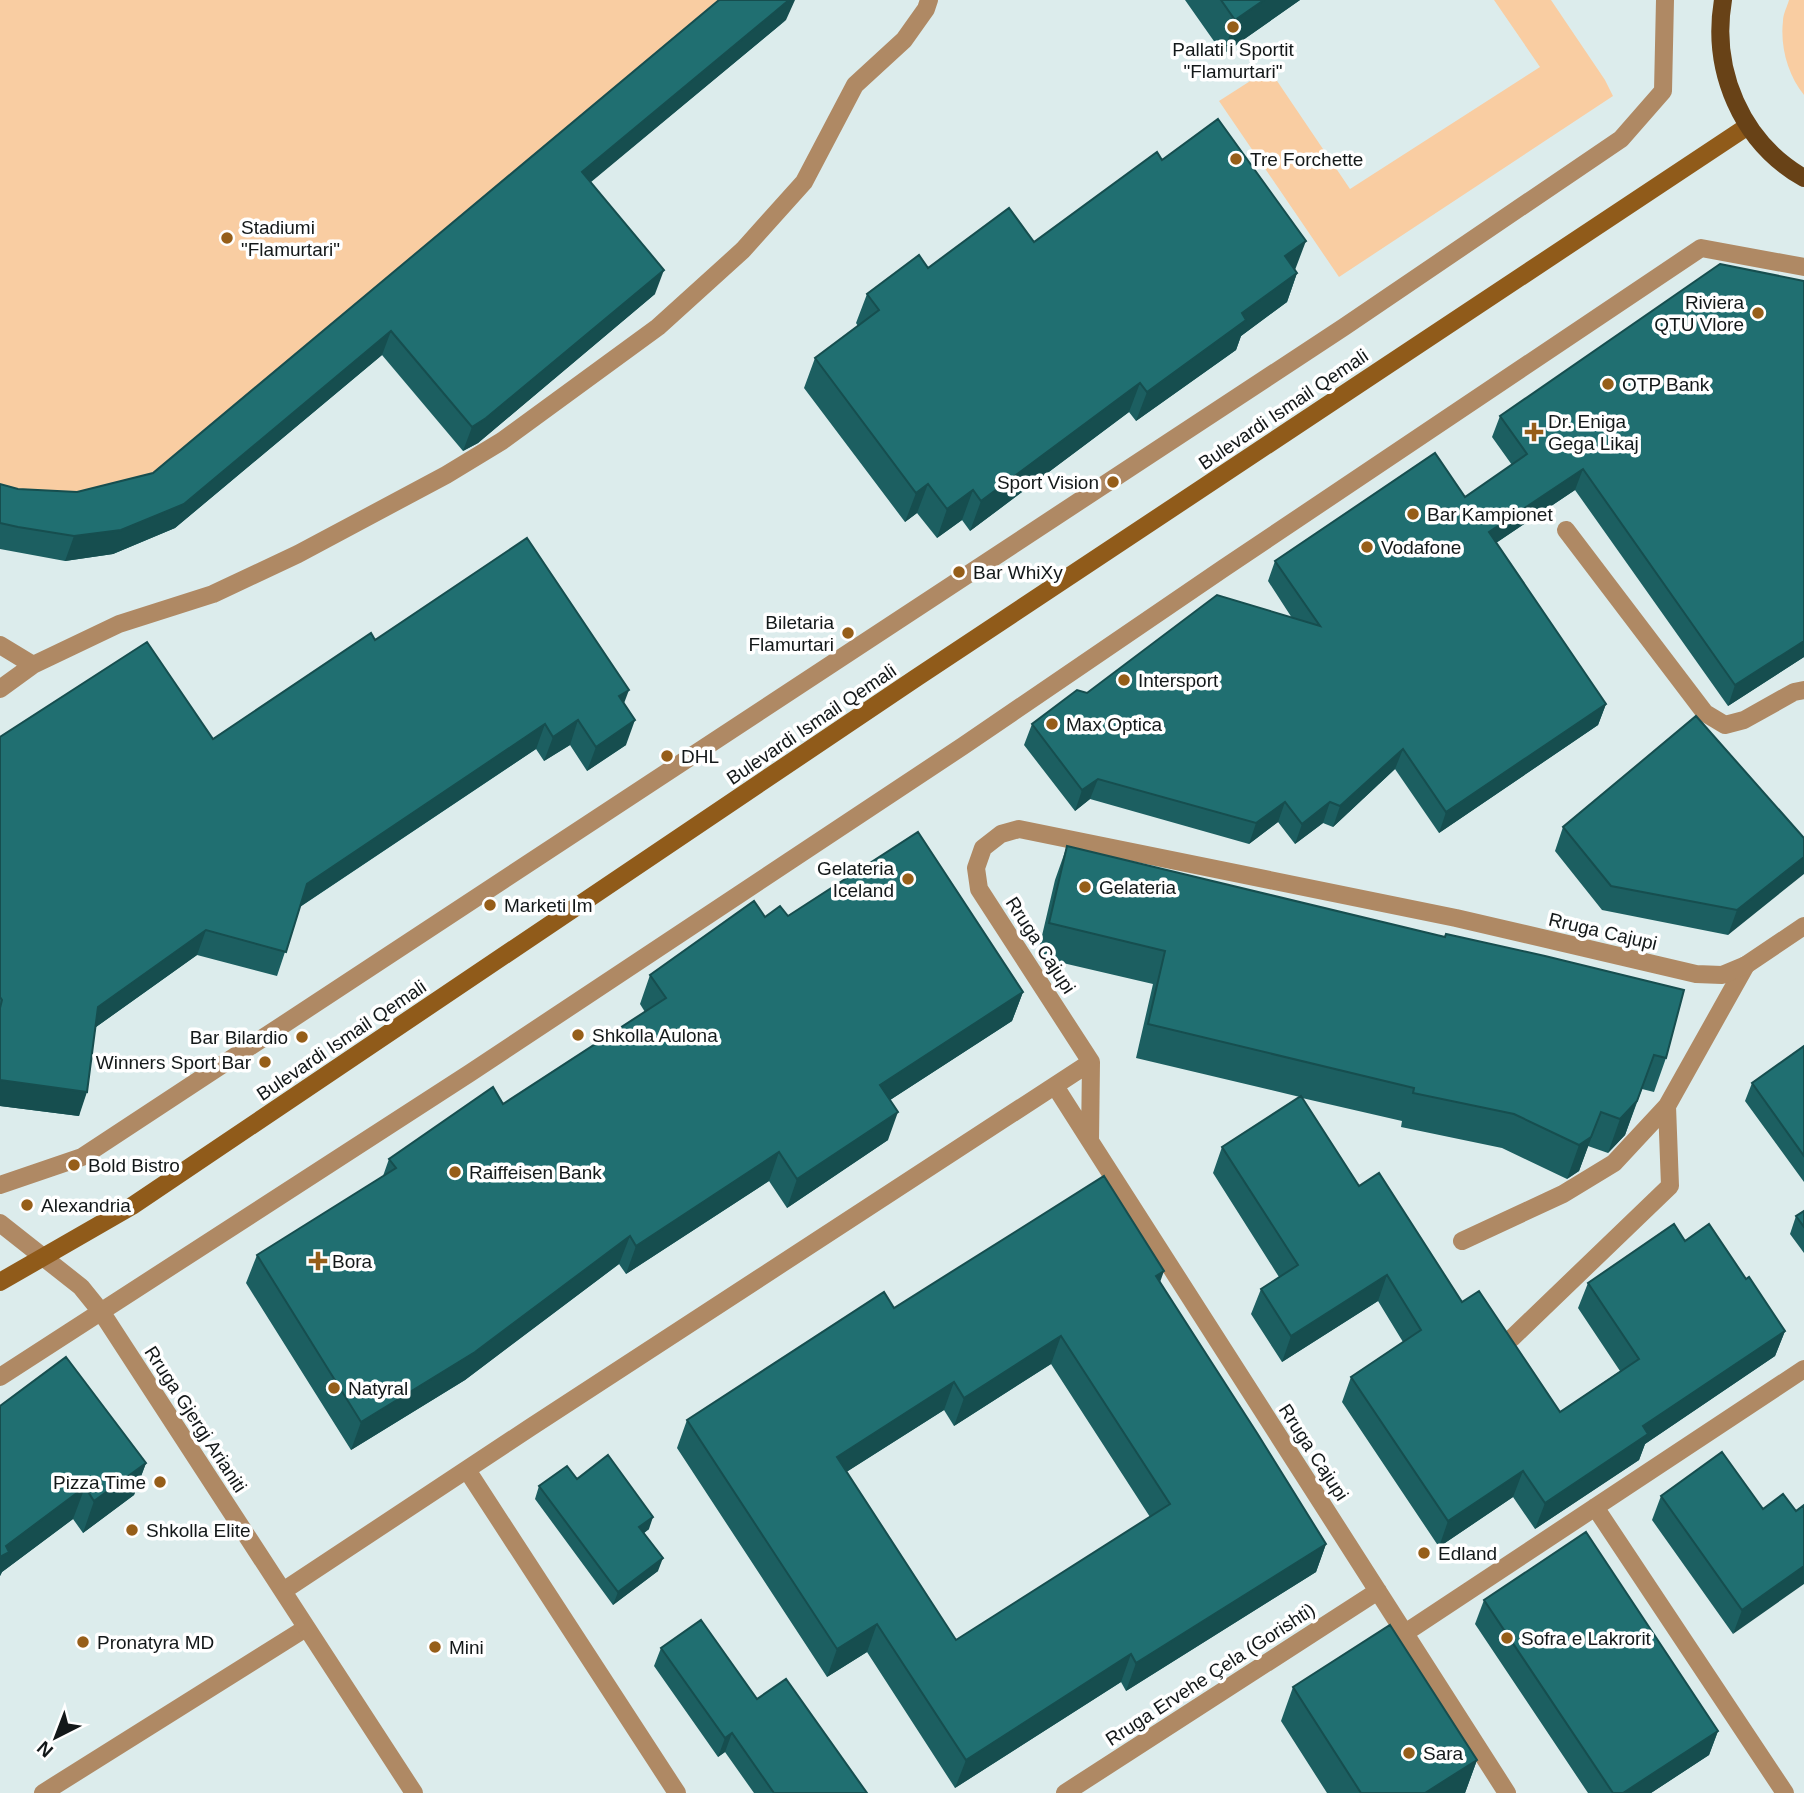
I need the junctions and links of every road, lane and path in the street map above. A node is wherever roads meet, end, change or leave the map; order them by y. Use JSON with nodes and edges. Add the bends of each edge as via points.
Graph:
{"nodes":[{"id":1,"x":929,"y":0,"type":"edge"},
{"id":2,"x":1665,"y":0,"type":"edge"},
{"id":3,"x":1723,"y":0,"type":"edge"},
{"id":4,"x":1748,"y":126,"type":"junction"},
{"id":5,"x":1804,"y":178,"type":"edge"},
{"id":6,"x":1804,"y":267,"type":"edge"},
{"id":7,"x":1566,"y":530,"type":"dead end"},
{"id":8,"x":0,"y":645,"type":"edge"},
{"id":9,"x":33,"y":665,"type":"junction"},
{"id":10,"x":0,"y":689,"type":"edge"},
{"id":11,"x":1804,"y":690,"type":"edge"},
{"id":12,"x":1804,"y":926,"type":"edge"},
{"id":13,"x":1746,"y":965,"type":"junction"},
{"id":14,"x":1091,"y":1062,"type":"junction"},
{"id":15,"x":1055,"y":1086,"type":"junction"},
{"id":16,"x":1667,"y":1105,"type":"junction"},
{"id":17,"x":1090,"y":1141,"type":"junction"},
{"id":18,"x":0,"y":1185,"type":"edge"},
{"id":19,"x":0,"y":1223,"type":"edge"},
{"id":20,"x":1462,"y":1241,"type":"dead end"},
{"id":21,"x":41,"y":1257,"type":"junction"},
{"id":22,"x":0,"y":1282,"type":"edge"},
{"id":23,"x":102,"y":1313,"type":"junction"},
{"id":24,"x":1512,"y":1338,"type":"edge"},
{"id":25,"x":1804,"y":1369,"type":"edge"},
{"id":26,"x":0,"y":1377,"type":"edge"},
{"id":27,"x":467,"y":1470,"type":"junction"},
{"id":28,"x":1595,"y":1507,"type":"junction"},
{"id":29,"x":283,"y":1591,"type":"junction"},
{"id":30,"x":1378,"y":1591,"type":"junction"},
{"id":31,"x":306,"y":1628,"type":"junction"},
{"id":32,"x":1405,"y":1633,"type":"junction"},
{"id":33,"x":43,"y":1793,"type":"edge"},
{"id":34,"x":414,"y":1793,"type":"edge"},
{"id":35,"x":677,"y":1793,"type":"edge"},
{"id":36,"x":1065,"y":1793,"type":"edge"},
{"id":37,"x":1507,"y":1793,"type":"edge"},
{"id":38,"x":1785,"y":1793,"type":"edge"}],
"edges":[{"from":1,"to":9,"type":"street","via":[[904,40],[855,85],[804,182],[743,250],[659,327],[502,441],[446,475],[213,594],[119,624]]},
{"from":2,"to":18,"type":"street","name":"Bulevardi Ismail Qemali","via":[[1663,91],[1609,146],[1344,327],[82,1157]]},
{"from":3,"to":4,"type":"main road","via":[[1722,62],[1736,106]]},
{"from":4,"to":5,"type":"main road","via":[[1779,161]]},
{"from":4,"to":21,"type":"main road","name":"Bulevardi Ismail Qemali","via":[[132,1206]]},
{"from":6,"to":23,"type":"street","via":[[1701,247],[951,754]]},
{"from":7,"to":11,"type":"street","via":[[1705,713],[1725,725]]},
{"from":8,"to":9,"type":"street"},
{"from":9,"to":10,"type":"street"},
{"from":12,"to":13,"type":"street","name":"Rruga Cajupi"},
{"from":13,"to":14,"type":"street","name":"Rruga Cajupi","via":[[1722,975],[1696,974],[1456,918],[1039,832],[1019,829],[1001,834],[983,848],[976,868],[979,888]]},
{"from":13,"to":16,"type":"street"},
{"from":14,"to":15,"type":"street"},
{"from":14,"to":17,"type":"street"},
{"from":15,"to":17,"type":"street","name":"Rruga Cajupi"},
{"from":15,"to":27,"type":"street"},
{"from":16,"to":20,"type":"street","via":[[1614,1163],[1563,1194]]},
{"from":16,"to":24,"type":"street","via":[[1670,1186]]},
{"from":17,"to":30,"type":"street","name":"Rruga Cajupi"},
{"from":19,"to":21,"type":"street","name":"Rruga Gjergj Arianiti"},
{"from":21,"to":22,"type":"main road","name":"Bulevardi Ismail Qemali"},
{"from":21,"to":23,"type":"street","name":"Rruga Gjergj Arianiti","via":[[81,1287]]},
{"from":23,"to":26,"type":"street"},
{"from":23,"to":29,"type":"street","name":"Rruga Gjergj Arianiti"},
{"from":25,"to":28,"type":"street"},
{"from":27,"to":29,"type":"street"},
{"from":27,"to":35,"type":"street"},
{"from":28,"to":32,"type":"street"},
{"from":28,"to":38,"type":"street"},
{"from":29,"to":31,"type":"street","name":"Rruga Gjergj Arianiti"},
{"from":30,"to":32,"type":"street","name":"Rruga Cajupi"},
{"from":30,"to":36,"type":"street","name":"Rruga Ervehe Çela (Gorishti)"},
{"from":31,"to":33,"type":"street"},
{"from":31,"to":34,"type":"street","name":"Rruga Gjergj Arianiti"},
{"from":32,"to":37,"type":"street","name":"Rruga Cajupi"}]}
